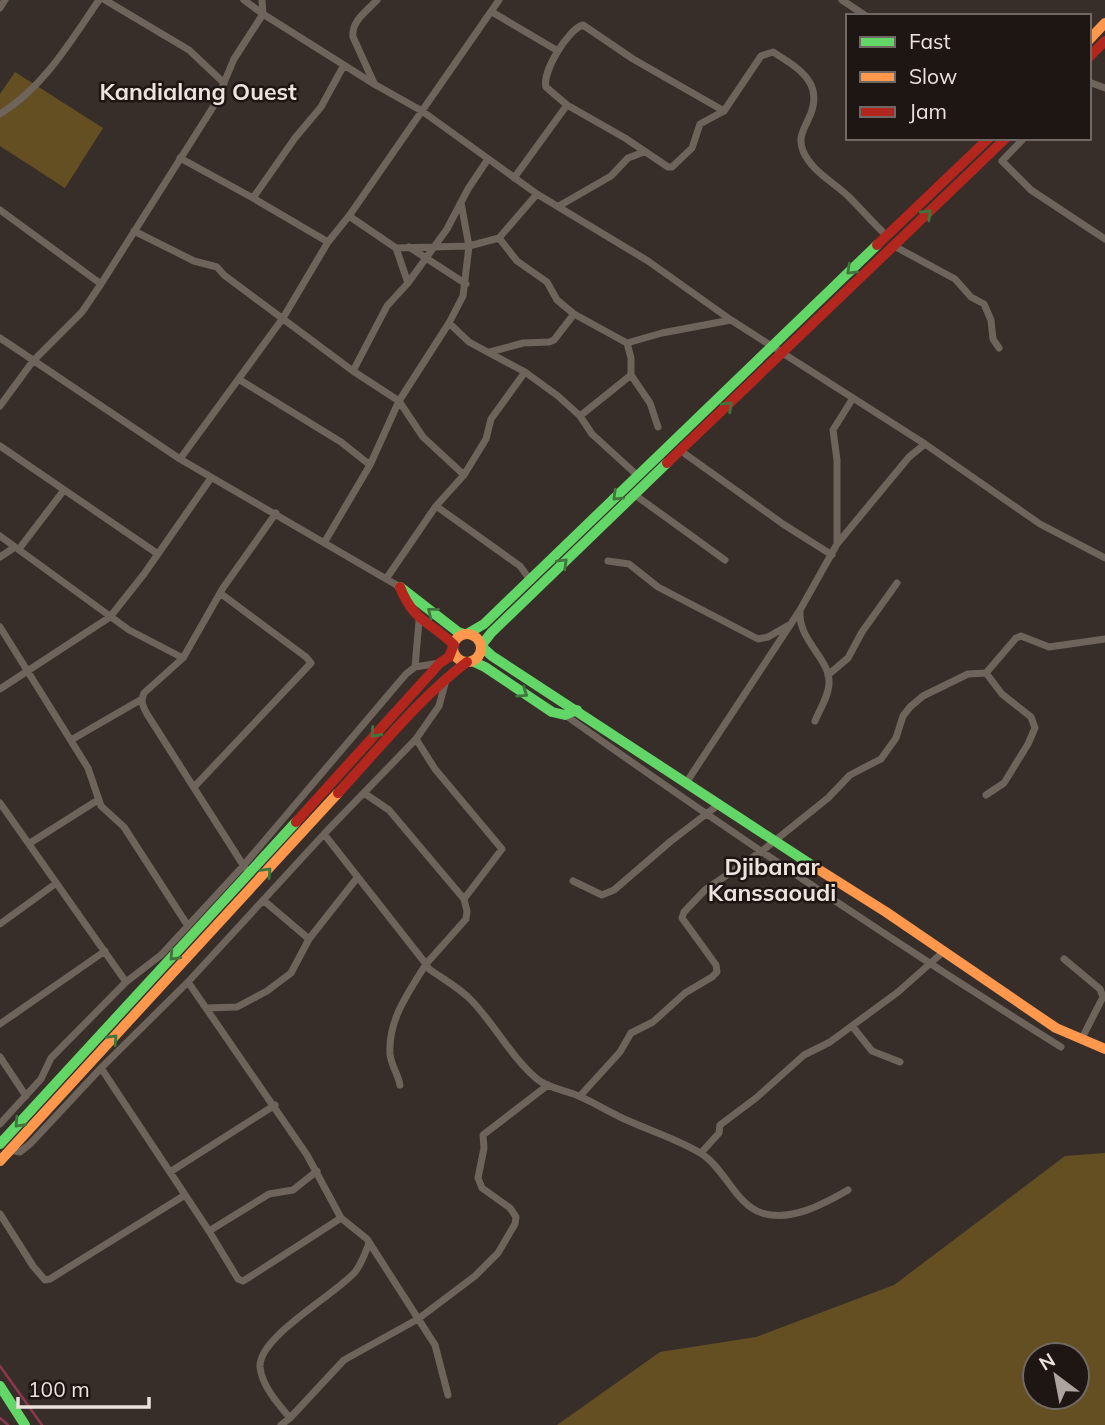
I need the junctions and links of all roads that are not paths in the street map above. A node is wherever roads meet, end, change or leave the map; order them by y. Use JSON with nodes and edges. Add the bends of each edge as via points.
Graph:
{"nodes":[{"id":1,"x":5,"y":0,"type":"edge"},
{"id":2,"x":102,"y":0,"type":"edge"},
{"id":3,"x":244,"y":0,"type":"edge"},
{"id":4,"x":262,"y":0,"type":"edge"},
{"id":5,"x":377,"y":0,"type":"edge"},
{"id":6,"x":499,"y":0,"type":"edge"},
{"id":7,"x":842,"y":0,"type":"edge"},
{"id":8,"x":0,"y":8,"type":"edge"},
{"id":9,"x":492,"y":12,"type":"junction"},
{"id":10,"x":262,"y":14,"type":"junction"},
{"id":11,"x":863,"y":14,"type":"edge"},
{"id":12,"x":1105,"y":23,"type":"edge"},
{"id":13,"x":1091,"y":38,"type":"edge"},
{"id":14,"x":1105,"y":41,"type":"edge"},
{"id":15,"x":558,"y":51,"type":"junction"},
{"id":16,"x":1091,"y":55,"type":"edge"},
{"id":17,"x":344,"y":65,"type":"junction"},
{"id":18,"x":224,"y":83,"type":"junction"},
{"id":19,"x":374,"y":84,"type":"junction"},
{"id":20,"x":568,"y":105,"type":"junction"},
{"id":21,"x":422,"y":111,"type":"junction"},
{"id":22,"x":724,"y":111,"type":"junction"},
{"id":23,"x":0,"y":114,"type":"edge"},
{"id":24,"x":987,"y":140,"type":"edge"},
{"id":25,"x":1004,"y":140,"type":"edge"},
{"id":26,"x":1022,"y":140,"type":"edge"},
{"id":27,"x":993,"y":151,"type":"junction"},
{"id":28,"x":643,"y":152,"type":"junction"},
{"id":29,"x":180,"y":158,"type":"junction"},
{"id":30,"x":488,"y":159,"type":"junction"},
{"id":31,"x":1002,"y":161,"type":"junction"},
{"id":32,"x":514,"y":178,"type":"junction"},
{"id":33,"x":537,"y":194,"type":"junction"},
{"id":34,"x":253,"y":198,"type":"junction"},
{"id":35,"x":461,"y":203,"type":"junction"},
{"id":36,"x":559,"y":206,"type":"junction"},
{"id":37,"x":0,"y":210,"type":"edge"},
{"id":38,"x":349,"y":216,"type":"junction"},
{"id":39,"x":134,"y":231,"type":"junction"},
{"id":40,"x":499,"y":239,"type":"junction"},
{"id":41,"x":1105,"y":239,"type":"edge"},
{"id":42,"x":891,"y":241,"type":"junction"},
{"id":43,"x":328,"y":243,"type":"junction"},
{"id":44,"x":434,"y":245,"type":"junction"},
{"id":45,"x":469,"y":246,"type":"junction"},
{"id":46,"x":408,"y":247,"type":"junction"},
{"id":47,"x":396,"y":248,"type":"junction"},
{"id":48,"x":426,"y":258,"type":"junction"},
{"id":49,"x":408,"y":283,"type":"junction"},
{"id":50,"x":101,"y":284,"type":"junction"},
{"id":51,"x":466,"y":284,"type":"junction"},
{"id":52,"x":574,"y":314,"type":"junction"},
{"id":53,"x":283,"y":318,"type":"junction"},
{"id":54,"x":731,"y":320,"type":"junction"},
{"id":55,"x":449,"y":323,"type":"junction"},
{"id":56,"x":0,"y":338,"type":"edge"},
{"id":57,"x":627,"y":343,"type":"junction"},
{"id":58,"x":773,"y":346,"type":"junction"},
{"id":59,"x":999,"y":348,"type":"dead end"},
{"id":60,"x":783,"y":352,"type":"junction"},
{"id":61,"x":490,"y":353,"type":"junction"},
{"id":62,"x":33,"y":362,"type":"junction"},
{"id":63,"x":353,"y":371,"type":"junction"},
{"id":64,"x":525,"y":372,"type":"junction"},
{"id":65,"x":631,"y":375,"type":"junction"},
{"id":66,"x":240,"y":380,"type":"junction"},
{"id":67,"x":853,"y":398,"type":"junction"},
{"id":68,"x":399,"y":401,"type":"junction"},
{"id":69,"x":0,"y":405,"type":"edge"},
{"id":70,"x":580,"y":416,"type":"junction"},
{"id":71,"x":658,"y":427,"type":"dead end"},
{"id":72,"x":925,"y":444,"type":"junction"},
{"id":73,"x":0,"y":446,"type":"edge"},
{"id":74,"x":681,"y":451,"type":"junction"},
{"id":75,"x":180,"y":459,"type":"junction"},
{"id":76,"x":370,"y":464,"type":"junction"},
{"id":77,"x":464,"y":475,"type":"junction"},
{"id":78,"x":638,"y":476,"type":"junction"},
{"id":79,"x":211,"y":478,"type":"junction"},
{"id":80,"x":64,"y":490,"type":"junction"},
{"id":81,"x":635,"y":495,"type":"junction"},
{"id":82,"x":436,"y":506,"type":"junction"},
{"id":83,"x":275,"y":513,"type":"junction"},
{"id":84,"x":0,"y":536,"type":"edge"},
{"id":85,"x":324,"y":543,"type":"junction"},
{"id":86,"x":837,"y":544,"type":"junction"},
{"id":87,"x":17,"y":548,"type":"junction"},
{"id":88,"x":158,"y":554,"type":"junction"},
{"id":89,"x":832,"y":555,"type":"junction"},
{"id":90,"x":0,"y":556,"type":"edge"},
{"id":91,"x":1105,"y":558,"type":"edge"},
{"id":92,"x":725,"y":559,"type":"dead end"},
{"id":93,"x":608,"y":561,"type":"dead end"},
{"id":94,"x":386,"y":579,"type":"junction"},
{"id":95,"x":530,"y":579,"type":"junction"},
{"id":96,"x":897,"y":583,"type":"dead end"},
{"id":97,"x":400,"y":587,"type":"junction"},
{"id":98,"x":536,"y":589,"type":"junction"},
{"id":99,"x":220,"y":593,"type":"junction"},
{"id":100,"x":800,"y":610,"type":"junction"},
{"id":101,"x":110,"y":617,"type":"junction"},
{"id":102,"x":419,"y":621,"type":"junction"},
{"id":103,"x":790,"y":625,"type":"junction"},
{"id":104,"x":0,"y":627,"type":"edge"},
{"id":105,"x":466,"y":634,"type":"junction"},
{"id":106,"x":1105,"y":639,"type":"edge"},
{"id":107,"x":454,"y":646,"type":"junction"},
{"id":108,"x":481,"y":646,"type":"junction"},
{"id":109,"x":183,"y":658,"type":"junction"},
{"id":110,"x":469,"y":661,"type":"junction"},
{"id":111,"x":440,"y":663,"type":"junction"},
{"id":112,"x":415,"y":667,"type":"junction"},
{"id":113,"x":27,"y":671,"type":"junction"},
{"id":114,"x":986,"y":673,"type":"junction"},
{"id":115,"x":828,"y":675,"type":"junction"},
{"id":116,"x":447,"y":678,"type":"junction"},
{"id":117,"x":0,"y":689,"type":"edge"},
{"id":118,"x":142,"y":699,"type":"junction"},
{"id":119,"x":571,"y":712,"type":"junction"},
{"id":120,"x":393,"y":713,"type":"junction"},
{"id":121,"x":406,"y":720,"type":"junction"},
{"id":122,"x":815,"y":720,"type":"dead end"},
{"id":123,"x":416,"y":739,"type":"junction"},
{"id":124,"x":71,"y":740,"type":"junction"},
{"id":125,"x":686,"y":783,"type":"junction"},
{"id":126,"x":195,"y":786,"type":"junction"},
{"id":127,"x":364,"y":793,"type":"junction"},
{"id":128,"x":986,"y":795,"type":"dead end"},
{"id":129,"x":98,"y":800,"type":"junction"},
{"id":130,"x":0,"y":803,"type":"edge"},
{"id":131,"x":718,"y":805,"type":"junction"},
{"id":132,"x":705,"y":815,"type":"junction"},
{"id":133,"x":324,"y":834,"type":"junction"},
{"id":134,"x":775,"y":840,"type":"junction"},
{"id":135,"x":30,"y":843,"type":"junction"},
{"id":136,"x":762,"y":851,"type":"junction"},
{"id":137,"x":246,"y":871,"type":"junction"},
{"id":138,"x":357,"y":877,"type":"junction"},
{"id":139,"x":573,"y":881,"type":"dead end"},
{"id":140,"x":55,"y":884,"type":"junction"},
{"id":141,"x":464,"y":899,"type":"junction"},
{"id":142,"x":263,"y":900,"type":"junction"},
{"id":143,"x":0,"y":924,"type":"edge"},
{"id":144,"x":188,"y":926,"type":"junction"},
{"id":145,"x":309,"y":939,"type":"junction"},
{"id":146,"x":105,"y":951,"type":"junction"},
{"id":147,"x":943,"y":952,"type":"junction"},
{"id":148,"x":1064,"y":959,"type":"dead end"},
{"id":149,"x":426,"y":964,"type":"junction"},
{"id":150,"x":930,"y":965,"type":"junction"},
{"id":151,"x":125,"y":982,"type":"junction"},
{"id":152,"x":188,"y":982,"type":"junction"},
{"id":153,"x":206,"y":1008,"type":"junction"},
{"id":154,"x":0,"y":1024,"type":"edge"},
{"id":155,"x":852,"y":1026,"type":"junction"},
{"id":156,"x":1081,"y":1040,"type":"junction"},
{"id":157,"x":1061,"y":1047,"type":"dead end"},
{"id":158,"x":1105,"y":1049,"type":"edge"},
{"id":159,"x":0,"y":1057,"type":"edge"},
{"id":160,"x":900,"y":1062,"type":"dead end"},
{"id":161,"x":101,"y":1068,"type":"junction"},
{"id":162,"x":400,"y":1085,"type":"dead end"},
{"id":163,"x":548,"y":1085,"type":"junction"},
{"id":164,"x":26,"y":1096,"type":"junction"},
{"id":165,"x":580,"y":1096,"type":"junction"},
{"id":166,"x":275,"y":1105,"type":"junction"},
{"id":167,"x":0,"y":1124,"type":"edge"},
{"id":168,"x":4,"y":1146,"type":"edge"},
{"id":169,"x":701,"y":1153,"type":"junction"},
{"id":170,"x":0,"y":1161,"type":"edge"},
{"id":171,"x":317,"y":1171,"type":"junction"},
{"id":172,"x":170,"y":1172,"type":"junction"},
{"id":173,"x":848,"y":1190,"type":"dead end"},
{"id":174,"x":186,"y":1195,"type":"junction"},
{"id":175,"x":0,"y":1214,"type":"edge"},
{"id":176,"x":341,"y":1218,"type":"junction"},
{"id":177,"x":209,"y":1231,"type":"junction"},
{"id":178,"x":369,"y":1243,"type":"junction"},
{"id":179,"x":418,"y":1319,"type":"junction"},
{"id":180,"x":0,"y":1386,"type":"edge"},
{"id":181,"x":448,"y":1395,"type":"dead end"},
{"id":182,"x":290,"y":1418,"type":"junction"},
{"id":183,"x":25,"y":1425,"type":"edge"},
{"id":184,"x":281,"y":1425,"type":"edge"}],
"edges":[{"from":1,"to":8,"type":"street"},
{"from":2,"to":18,"type":"street","via":[[189,50]]},
{"from":2,"to":23,"type":"street","via":[[42,79]]},
{"from":3,"to":10,"type":"street"},
{"from":4,"to":10,"type":"street"},
{"from":5,"to":19,"type":"street","via":[[352,30]]},
{"from":6,"to":9,"type":"street"},
{"from":7,"to":11,"type":"street"},
{"from":9,"to":15,"type":"street"},
{"from":9,"to":21,"type":"street"},
{"from":10,"to":17,"type":"street"},
{"from":10,"to":18,"type":"street"},
{"from":12,"to":13,"type":"main road"},
{"from":14,"to":16,"type":"main road"},
{"from":15,"to":20,"type":"street","via":[[544,82]]},
{"from":15,"to":22,"type":"street","via":[[574,29],[583,25]]},
{"from":17,"to":19,"type":"street"},
{"from":17,"to":34,"type":"street","via":[[321,107]]},
{"from":18,"to":29,"type":"street"},
{"from":19,"to":21,"type":"street"},
{"from":20,"to":28,"type":"street"},
{"from":20,"to":32,"type":"street"},
{"from":21,"to":30,"type":"street"},
{"from":21,"to":38,"type":"street"},
{"from":22,"to":28,"type":"street","via":[[701,124],[692,148],[672,167]]},
{"from":22,"to":42,"type":"street","via":[[766,52],[774,52],[800,69],[813,90],[813,104],[800,139],[807,159]]},
{"from":24,"to":42,"type":"main road"},
{"from":25,"to":27,"type":"main road"},
{"from":26,"to":31,"type":"street"},
{"from":27,"to":31,"type":"street"},
{"from":42,"to":27,"type":"main road","one_way":true},
{"from":28,"to":36,"type":"street"},
{"from":29,"to":34,"type":"street"},
{"from":29,"to":39,"type":"street"},
{"from":30,"to":32,"type":"street"},
{"from":30,"to":35,"type":"street"},
{"from":31,"to":41,"type":"street","via":[[1031,190]]},
{"from":32,"to":33,"type":"street"},
{"from":33,"to":36,"type":"street"},
{"from":33,"to":40,"type":"street"},
{"from":34,"to":43,"type":"street"},
{"from":35,"to":44,"type":"street"},
{"from":35,"to":45,"type":"street"},
{"from":36,"to":54,"type":"street"},
{"from":37,"to":50,"type":"street"},
{"from":38,"to":43,"type":"street"},
{"from":38,"to":47,"type":"street"},
{"from":39,"to":50,"type":"street"},
{"from":39,"to":53,"type":"street","via":[[194,261],[217,267]]},
{"from":40,"to":45,"type":"street"},
{"from":40,"to":52,"type":"street","via":[[517,261],[547,282],[557,300]]},
{"from":42,"to":58,"type":"main road","one_way":true},
{"from":42,"to":59,"type":"street","via":[[955,279],[984,304]]},
{"from":42,"to":60,"type":"main road"},
{"from":43,"to":53,"type":"street"},
{"from":44,"to":45,"type":"street"},
{"from":44,"to":46,"type":"street"},
{"from":44,"to":48,"type":"street"},
{"from":45,"to":51,"type":"street"},
{"from":46,"to":47,"type":"street"},
{"from":46,"to":48,"type":"street"},
{"from":47,"to":49,"type":"street"},
{"from":48,"to":49,"type":"street"},
{"from":48,"to":51,"type":"street"},
{"from":49,"to":63,"type":"street","via":[[387,306]]},
{"from":50,"to":62,"type":"street","via":[[82,312]]},
{"from":51,"to":55,"type":"street"},
{"from":52,"to":57,"type":"street"},
{"from":52,"to":61,"type":"street","via":[[554,340]]},
{"from":53,"to":63,"type":"street"},
{"from":53,"to":66,"type":"street"},
{"from":54,"to":57,"type":"street"},
{"from":54,"to":58,"type":"street"},
{"from":55,"to":61,"type":"street","via":[[469,342]]},
{"from":55,"to":68,"type":"street"},
{"from":56,"to":62,"type":"street"},
{"from":57,"to":65,"type":"street"},
{"from":58,"to":60,"type":"street"},
{"from":58,"to":78,"type":"main road"},
{"from":60,"to":67,"type":"street"},
{"from":74,"to":60,"type":"main road","one_way":true},
{"from":61,"to":64,"type":"street"},
{"from":62,"to":69,"type":"street"},
{"from":62,"to":75,"type":"street"},
{"from":63,"to":68,"type":"street"},
{"from":64,"to":70,"type":"street"},
{"from":64,"to":77,"type":"street","via":[[491,419],[486,439]]},
{"from":65,"to":70,"type":"street"},
{"from":65,"to":71,"type":"street","via":[[650,403]]},
{"from":66,"to":75,"type":"street"},
{"from":66,"to":76,"type":"street"},
{"from":67,"to":72,"type":"street"},
{"from":67,"to":86,"type":"street","via":[[833,430]]},
{"from":68,"to":76,"type":"street"},
{"from":68,"to":77,"type":"street","via":[[423,437]]},
{"from":70,"to":78,"type":"street"},
{"from":72,"to":86,"type":"street"},
{"from":72,"to":91,"type":"street","via":[[1040,524]]},
{"from":73,"to":80,"type":"street"},
{"from":74,"to":81,"type":"main road"},
{"from":74,"to":89,"type":"street"},
{"from":75,"to":79,"type":"street"},
{"from":76,"to":85,"type":"street"},
{"from":77,"to":82,"type":"street"},
{"from":78,"to":95,"type":"main road","one_way":true},
{"from":79,"to":83,"type":"street"},
{"from":79,"to":88,"type":"street"},
{"from":80,"to":87,"type":"street"},
{"from":80,"to":88,"type":"street"},
{"from":81,"to":92,"type":"street"},
{"from":98,"to":81,"type":"main road","one_way":true},
{"from":82,"to":94,"type":"street"},
{"from":82,"to":95,"type":"street","via":[[520,566]]},
{"from":83,"to":85,"type":"street"},
{"from":83,"to":99,"type":"street"},
{"from":84,"to":87,"type":"street"},
{"from":85,"to":94,"type":"street"},
{"from":86,"to":89,"type":"street"},
{"from":87,"to":90,"type":"street"},
{"from":87,"to":101,"type":"street"},
{"from":88,"to":101,"type":"street"},
{"from":89,"to":100,"type":"street"},
{"from":93,"to":103,"type":"street","via":[[629,564],[659,587],[758,639]]},
{"from":94,"to":97,"type":"street"},
{"from":95,"to":98,"type":"street"},
{"from":95,"to":105,"type":"main road","via":[[484,624]]},
{"from":96,"to":115,"type":"street","via":[[848,658]]},
{"from":97,"to":102,"type":"main road","via":[[407,607]]},
{"from":105,"to":97,"type":"main road","one_way":true},
{"from":98,"to":108,"type":"main road"},
{"from":99,"to":109,"type":"street"},
{"from":99,"to":126,"type":"street","via":[[311,663]]},
{"from":100,"to":103,"type":"street"},
{"from":100,"to":115,"type":"street","via":[[801,628]]},
{"from":101,"to":109,"type":"street"},
{"from":101,"to":113,"type":"street"},
{"from":102,"to":107,"type":"main road"},
{"from":102,"to":112,"type":"street"},
{"from":103,"to":125,"type":"street"},
{"from":104,"to":113,"type":"street"},
{"from":105,"to":107,"type":"main road"},
{"from":105,"to":108,"type":"main road","via":[[477,638]]},
{"from":106,"to":114,"type":"street","via":[[1049,647],[1021,636]]},
{"from":107,"to":110,"type":"main road","via":[[458,659]]},
{"from":107,"to":111,"type":"main road"},
{"from":108,"to":110,"type":"main road","via":[[479,655]]},
{"from":108,"to":119,"type":"main road"},
{"from":109,"to":118,"type":"street"},
{"from":110,"to":116,"type":"main road"},
{"from":110,"to":119,"type":"main road","one_way":true,"via":[[552,712]]},
{"from":111,"to":112,"type":"street"},
{"from":111,"to":120,"type":"main road"},
{"from":112,"to":137,"type":"street"},
{"from":113,"to":117,"type":"street"},
{"from":113,"to":124,"type":"street"},
{"from":114,"to":128,"type":"street","via":[[1002,694],[1031,717],[1035,728],[1004,783]]},
{"from":114,"to":134,"type":"street","via":[[968,674],[916,701],[881,759],[850,775]]},
{"from":115,"to":122,"type":"street","via":[[830,686]]},
{"from":116,"to":121,"type":"main road"},
{"from":116,"to":123,"type":"street","via":[[439,706]]},
{"from":118,"to":124,"type":"street"},
{"from":118,"to":126,"type":"street","via":[[147,714]]},
{"from":119,"to":125,"type":"main road"},
{"from":119,"to":132,"type":"street"},
{"from":120,"to":121,"type":"main road"},
{"from":120,"to":137,"type":"main road","one_way":true},
{"from":168,"to":121,"type":"main road","one_way":true},
{"from":123,"to":127,"type":"street"},
{"from":123,"to":141,"type":"street","via":[[435,769],[502,849]]},
{"from":124,"to":129,"type":"street","via":[[88,768]]},
{"from":125,"to":131,"type":"main road"},
{"from":126,"to":137,"type":"street"},
{"from":127,"to":133,"type":"street"},
{"from":127,"to":141,"type":"street","via":[[389,810]]},
{"from":129,"to":135,"type":"street"},
{"from":129,"to":144,"type":"street","via":[[124,827]]},
{"from":130,"to":135,"type":"street"},
{"from":131,"to":132,"type":"street"},
{"from":131,"to":134,"type":"main road"},
{"from":132,"to":136,"type":"street"},
{"from":132,"to":139,"type":"street","via":[[614,890],[602,895]]},
{"from":133,"to":138,"type":"street"},
{"from":133,"to":142,"type":"street"},
{"from":134,"to":136,"type":"street"},
{"from":134,"to":147,"type":"main road"},
{"from":135,"to":140,"type":"street"},
{"from":136,"to":150,"type":"street"},
{"from":136,"to":165,"type":"street","via":[[705,890],[683,915],[717,972],[653,1022],[631,1033]]},
{"from":137,"to":144,"type":"street"},
{"from":137,"to":168,"type":"main road","one_way":true},
{"from":138,"to":145,"type":"street"},
{"from":138,"to":149,"type":"street"},
{"from":140,"to":143,"type":"street"},
{"from":140,"to":146,"type":"street"},
{"from":141,"to":149,"type":"street","via":[[466,919]]},
{"from":142,"to":145,"type":"street"},
{"from":142,"to":152,"type":"street"},
{"from":144,"to":151,"type":"street","via":[[161,955]]},
{"from":145,"to":153,"type":"street","via":[[291,973],[267,991],[237,1007]]},
{"from":146,"to":151,"type":"street"},
{"from":146,"to":154,"type":"street"},
{"from":147,"to":150,"type":"street"},
{"from":147,"to":156,"type":"main road"},
{"from":148,"to":156,"type":"street","via":[[1100,989],[1103,997]]},
{"from":149,"to":162,"type":"street","via":[[400,1005],[392,1029],[390,1053]]},
{"from":149,"to":163,"type":"street","via":[[469,997],[521,1063]]},
{"from":150,"to":155,"type":"street"},
{"from":150,"to":157,"type":"street"},
{"from":151,"to":164,"type":"street","via":[[51,1058]]},
{"from":152,"to":153,"type":"street"},
{"from":152,"to":161,"type":"street"},
{"from":153,"to":166,"type":"street"},
{"from":155,"to":160,"type":"street","via":[[872,1051]]},
{"from":155,"to":169,"type":"street","via":[[804,1055],[720,1125],[719,1133]]},
{"from":156,"to":158,"type":"main road"},
{"from":159,"to":164,"type":"street"},
{"from":161,"to":168,"type":"street","via":[[24,1150]]},
{"from":161,"to":172,"type":"street"},
{"from":163,"to":165,"type":"street"},
{"from":163,"to":179,"type":"street","via":[[483,1135],[478,1178],[482,1188],[515,1214],[508,1237],[475,1276]]},
{"from":164,"to":167,"type":"street"},
{"from":165,"to":169,"type":"street"},
{"from":166,"to":171,"type":"street"},
{"from":166,"to":172,"type":"street"},
{"from":168,"to":170,"type":"main road"},
{"from":169,"to":173,"type":"street","via":[[759,1213],[799,1212]]},
{"from":171,"to":176,"type":"street"},
{"from":171,"to":177,"type":"street","via":[[293,1189],[269,1194]]},
{"from":172,"to":174,"type":"street"},
{"from":174,"to":175,"type":"street","via":[[45,1280]]},
{"from":174,"to":177,"type":"street"},
{"from":176,"to":177,"type":"street","via":[[243,1280],[238,1279]]},
{"from":176,"to":178,"type":"street"},
{"from":178,"to":179,"type":"street"},
{"from":178,"to":182,"type":"street","via":[[354,1272],[266,1348],[262,1372],[274,1400]]},
{"from":179,"to":181,"type":"street","via":[[435,1345]]},
{"from":179,"to":182,"type":"street","via":[[344,1360]]},
{"from":180,"to":183,"type":"main road"},
{"from":182,"to":184,"type":"street"}]}
